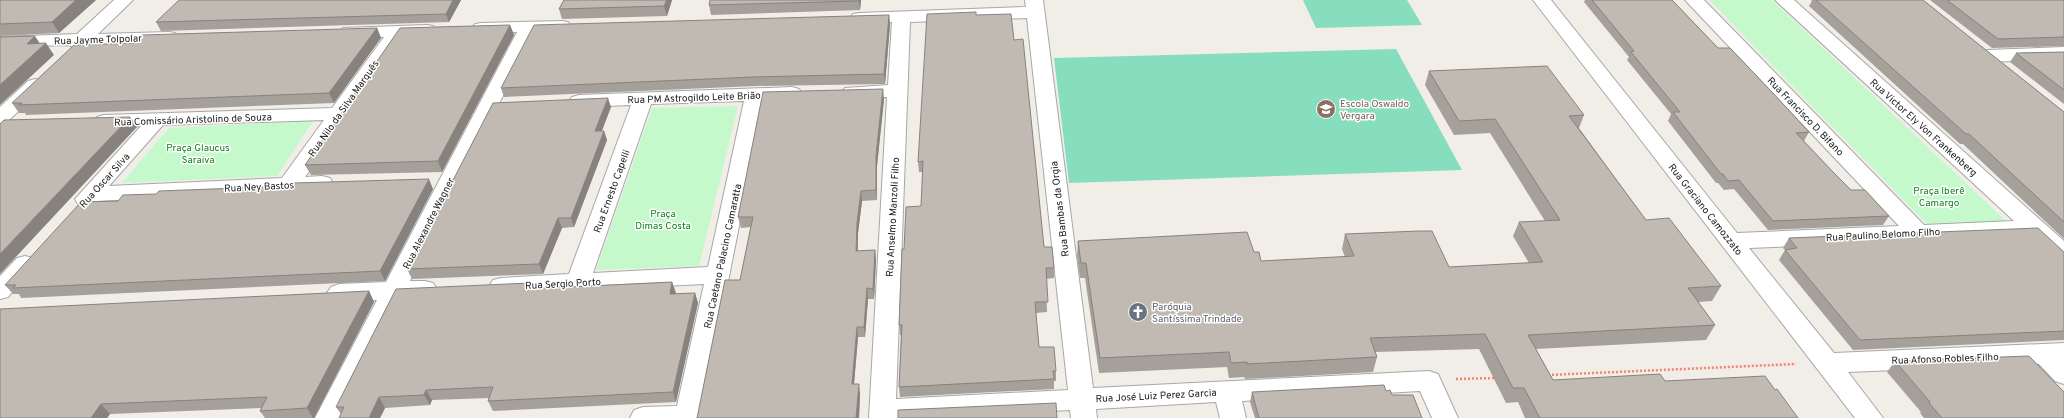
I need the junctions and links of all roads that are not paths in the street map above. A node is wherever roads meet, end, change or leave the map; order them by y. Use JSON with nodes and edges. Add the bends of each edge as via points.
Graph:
{"nodes":[{"id":1,"x":124,"y":0,"type":"edge"},
{"id":2,"x":1542,"y":0,"type":"edge"},
{"id":3,"x":1694,"y":0,"type":"edge"},
{"id":4,"x":1784,"y":0,"type":"edge"},
{"id":5,"x":1035,"y":6,"type":"edge"},
{"id":6,"x":901,"y":16,"type":"junction"},
{"id":7,"x":846,"y":18,"type":"edge"},
{"id":8,"x":576,"y":26,"type":"edge"},
{"id":9,"x":529,"y":27,"type":"junction"},
{"id":10,"x":466,"y":29,"type":"edge"},
{"id":11,"x":443,"y":30,"type":"edge"},
{"id":12,"x":396,"y":31,"type":"junction"},
{"id":13,"x":334,"y":33,"type":"edge"},
{"id":14,"x":184,"y":37,"type":"edge"},
{"id":15,"x":82,"y":40,"type":"junction"},
{"id":16,"x":0,"y":42,"type":"edge"},
{"id":17,"x":2064,"y":53,"type":"edge"},
{"id":18,"x":66,"y":55,"type":"edge"},
{"id":19,"x":49,"y":71,"type":"edge"},
{"id":20,"x":2012,"y":74,"type":"edge"},
{"id":21,"x":898,"y":90,"type":"junction"},
{"id":22,"x":810,"y":92,"type":"edge"},
{"id":23,"x":834,"y":92,"type":"edge"},
{"id":24,"x":755,"y":94,"type":"junction"},
{"id":25,"x":643,"y":99,"type":"junction"},
{"id":26,"x":559,"y":102,"type":"edge"},
{"id":27,"x":490,"y":104,"type":"junction"},
{"id":28,"x":512,"y":104,"type":"edge"},
{"id":29,"x":338,"y":114,"type":"junction"},
{"id":30,"x":0,"y":118,"type":"edge"},
{"id":31,"x":157,"y":120,"type":"junction"},
{"id":32,"x":86,"y":122,"type":"edge"},
{"id":33,"x":0,"y":123,"type":"edge"},
{"id":34,"x":24,"y":123,"type":"edge"},
{"id":35,"x":427,"y":180,"type":"edge"},
{"id":36,"x":450,"y":180,"type":"junction"},
{"id":37,"x":343,"y":183,"type":"edge"},
{"id":38,"x":289,"y":184,"type":"junction"},
{"id":39,"x":91,"y":194,"type":"junction"},
{"id":40,"x":70,"y":216,"type":"edge"},
{"id":41,"x":2035,"y":228,"type":"junction"},
{"id":42,"x":1917,"y":232,"type":"junction"},
{"id":43,"x":1731,"y":241,"type":"junction"},
{"id":44,"x":38,"y":251,"type":"edge"},
{"id":45,"x":2064,"y":254,"type":"edge"},
{"id":46,"x":718,"y":275,"type":"junction"},
{"id":47,"x":578,"y":282,"type":"junction"},
{"id":48,"x":478,"y":287,"type":"edge"},
{"id":49,"x":447,"y":288,"type":"edge"},
{"id":50,"x":0,"y":291,"type":"edge"},
{"id":51,"x":392,"y":291,"type":"junction"},
{"id":52,"x":314,"y":295,"type":"edge"},
{"id":53,"x":2054,"y":353,"type":"edge"},
{"id":54,"x":1827,"y":363,"type":"junction"},
{"id":55,"x":2064,"y":374,"type":"edge"},
{"id":56,"x":1226,"y":391,"type":"junction"},
{"id":57,"x":1083,"y":408,"type":"edge"},
{"id":58,"x":882,"y":414,"type":"edge"},
{"id":59,"x":689,"y":417,"type":"edge"},
{"id":60,"x":328,"y":418,"type":"edge"},
{"id":61,"x":643,"y":418,"type":"edge"},
{"id":62,"x":1233,"y":418,"type":"edge"},
{"id":63,"x":1446,"y":418,"type":"edge"},
{"id":64,"x":1870,"y":418,"type":"edge"}],
"edges":[{"from":1,"to":15,"type":"street"},
{"from":2,"to":43,"type":"street","name":"Rua Graciano Camozzato"},
{"from":3,"to":42,"type":"street","name":"Rua Francisco D. Bifano"},
{"from":4,"to":41,"type":"street","name":"Rua Victor Ely Von Frankenberg"},
{"from":5,"to":6,"type":"street"},
{"from":5,"to":57,"type":"street","name":"Rua Bambas da Orgia"},
{"from":6,"to":7,"type":"street"},
{"from":6,"to":21,"type":"street","name":"Rua Anselmo Manzoli Filho"},
{"from":8,"to":9,"type":"street"},
{"from":9,"to":10,"type":"street"},
{"from":9,"to":27,"type":"street","name":"Rua Alexandre Wagner"},
{"from":11,"to":12,"type":"street"},
{"from":12,"to":13,"type":"street"},
{"from":12,"to":29,"type":"street","name":"Rua Nilo da Silva Marquês"},
{"from":14,"to":15,"type":"street","name":"Rua Jayme Tolpolar"},
{"from":15,"to":16,"type":"street","name":"Rua Jayme Tolpolar"},
{"from":15,"to":18,"type":"street"},
{"from":17,"to":20,"type":"street","via":[[1982,51]]},
{"from":19,"to":30,"type":"street"},
{"from":21,"to":23,"type":"street"},
{"from":21,"to":58,"type":"street","name":"Rua Anselmo Manzoli Filho"},
{"from":22,"to":24,"type":"street","name":"Rua PM Astrogildo Leite Brião"},
{"from":24,"to":25,"type":"street","name":"Rua PM Astrogildo Leite Brião"},
{"from":24,"to":46,"type":"street","name":"Rua Caetano Palacino Camaratta"},
{"from":25,"to":26,"type":"street","name":"Rua PM Astrogildo Leite Brião"},
{"from":25,"to":47,"type":"street","name":"Rua Ernesto Capelli"},
{"from":27,"to":28,"type":"street"},
{"from":27,"to":36,"type":"street","name":"Rua Alexandre Wagner"},
{"from":29,"to":31,"type":"street","name":"Rua Comissário Aristolino de Souza"},
{"from":29,"to":38,"type":"street","name":"Rua Nilo da Silva Marquês"},
{"from":31,"to":32,"type":"street","name":"Rua Comissário Aristolino de Souza"},
{"from":31,"to":39,"type":"street","name":"Rua Oscar Silva"},
{"from":33,"to":34,"type":"street"},
{"from":35,"to":36,"type":"street"},
{"from":36,"to":51,"type":"street","name":"Rua Alexandre Wagner"},
{"from":37,"to":38,"type":"street","name":"Rua Ney Bastos"},
{"from":38,"to":39,"type":"street","name":"Rua Ney Bastos"},
{"from":39,"to":40,"type":"street","name":"Rua Oscar Silva"},
{"from":41,"to":42,"type":"street","name":"Rua Paulino Belomo Filho"},
{"from":41,"to":45,"type":"street","name":"Rua Victor Ely Von Frankenberg"},
{"from":42,"to":43,"type":"street","name":"Rua Paulino Belomo Filho"},
{"from":43,"to":54,"type":"street","name":"Rua Graciano Camozzato"},
{"from":44,"to":50,"type":"street"},
{"from":46,"to":47,"type":"street","name":"Rua Sergio Porto"},
{"from":46,"to":59,"type":"street","name":"Rua Caetano Palacino Camaratta"},
{"from":47,"to":48,"type":"street","name":"Rua Sergio Porto"},
{"from":49,"to":51,"type":"street"},
{"from":51,"to":52,"type":"street"},
{"from":51,"to":60,"type":"street","name":"Rua Alexandre Wagner"},
{"from":53,"to":54,"type":"street","name":"Rua Afonso Robles Filho"},
{"from":53,"to":55,"type":"street"},
{"from":54,"to":64,"type":"street","name":"Rua Graciano Camozzato"},
{"from":56,"to":57,"type":"street","name":"Rua José Luiz Perez Garcia"},
{"from":56,"to":62,"type":"street"},
{"from":56,"to":63,"type":"street","name":"Rua José Luiz Perez Garcia","via":[[1430,381]]},
{"from":57,"to":58,"type":"street","name":"Rua José Luiz Perez Garcia"},
{"from":59,"to":61,"type":"street"}]}
